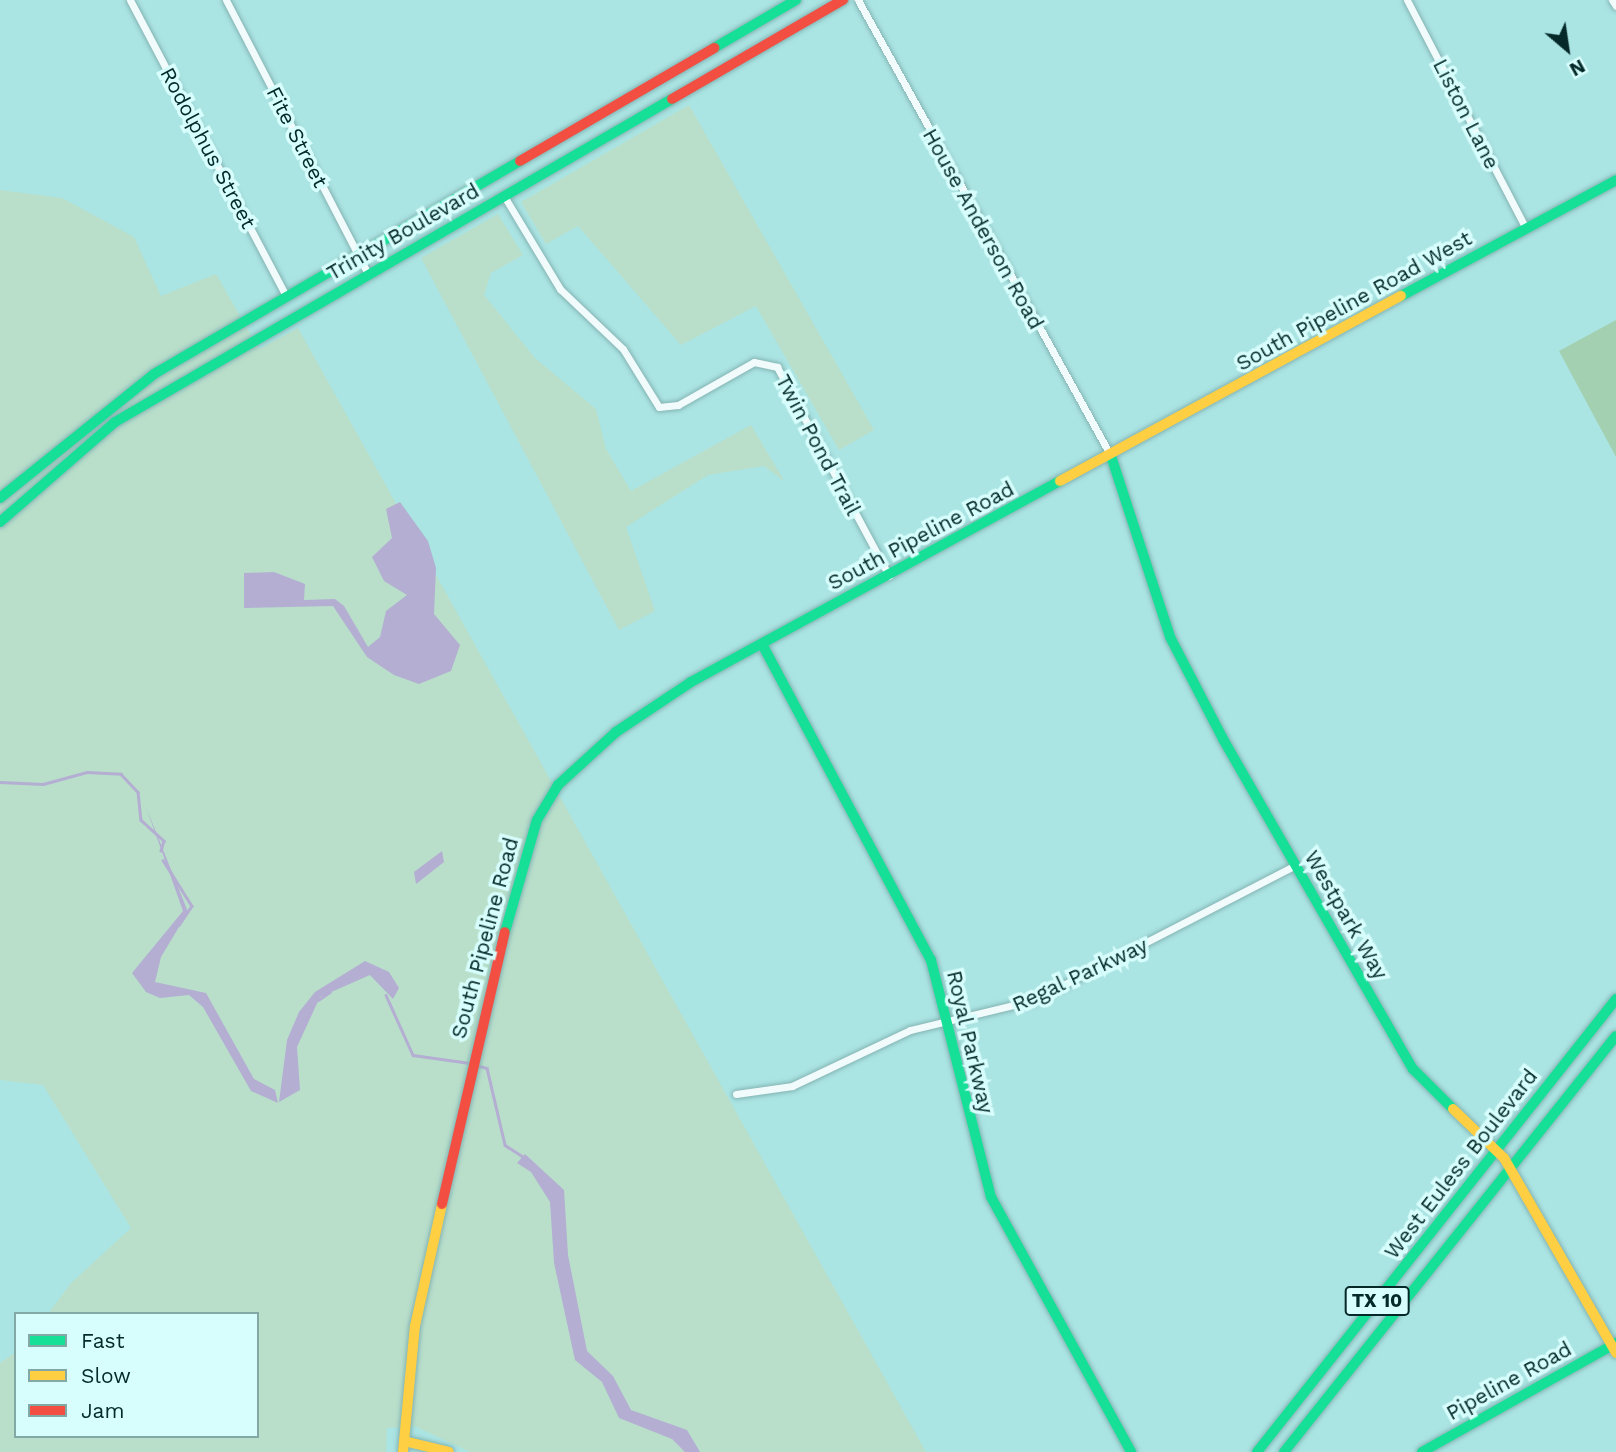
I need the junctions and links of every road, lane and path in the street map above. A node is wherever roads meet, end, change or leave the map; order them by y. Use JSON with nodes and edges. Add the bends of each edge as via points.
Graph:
{"nodes":[{"id":1,"x":130,"y":0,"type":"edge"},
{"id":2,"x":226,"y":0,"type":"edge"},
{"id":3,"x":796,"y":0,"type":"edge"},
{"id":4,"x":843,"y":0,"type":"edge"},
{"id":5,"x":858,"y":0,"type":"edge"},
{"id":6,"x":1406,"y":0,"type":"edge"},
{"id":7,"x":1612,"y":0,"type":"edge"},
{"id":8,"x":1616,"y":6,"type":"edge"},
{"id":9,"x":1616,"y":180,"type":"edge"},
{"id":10,"x":504,"y":196,"type":"junction"},
{"id":11,"x":1525,"y":229,"type":"junction"},
{"id":12,"x":359,"y":255,"type":"junction"},
{"id":13,"x":368,"y":274,"type":"junction"},
{"id":14,"x":286,"y":296,"type":"junction"},
{"id":15,"x":1111,"y":456,"type":"junction"},
{"id":16,"x":0,"y":498,"type":"edge"},
{"id":17,"x":0,"y":523,"type":"edge"},
{"id":18,"x":889,"y":576,"type":"junction"},
{"id":19,"x":762,"y":644,"type":"junction"},
{"id":20,"x":1295,"y":865,"type":"junction"},
{"id":21,"x":1616,"y":999,"type":"edge"},
{"id":22,"x":949,"y":1021,"type":"junction"},
{"id":23,"x":1616,"y":1036,"type":"edge"},
{"id":24,"x":736,"y":1094,"type":"dead end"},
{"id":25,"x":1497,"y":1149,"type":"junction"},
{"id":26,"x":1510,"y":1169,"type":"junction"},
{"id":27,"x":1615,"y":1347,"type":"edge"},
{"id":28,"x":1338,"y":1352,"type":"junction"},
{"id":29,"x":1350,"y":1368,"type":"junction"},
{"id":30,"x":403,"y":1446,"type":"edge"},
{"id":31,"x":449,"y":1452,"type":"edge"},
{"id":32,"x":1130,"y":1452,"type":"edge"},
{"id":33,"x":1257,"y":1452,"type":"edge"},
{"id":34,"x":1284,"y":1452,"type":"edge"},
{"id":35,"x":1422,"y":1452,"type":"edge"}],
"edges":[{"from":1,"to":14,"type":"street","name":"Rodolphus Street"},
{"from":2,"to":12,"type":"street","name":"Fite Street"},
{"from":3,"to":12,"type":"street","name":"Trinity Boulevard"},
{"from":4,"to":10,"type":"street","name":"Trinity Boulevard"},
{"from":5,"to":15,"type":"street","name":"House Anderson Road"},
{"from":6,"to":11,"type":"street","name":"Liston Lane"},
{"from":7,"to":8,"type":"street"},
{"from":9,"to":11,"type":"street","name":"South Pipeline Road West"},
{"from":10,"to":13,"type":"street","name":"Trinity Boulevard"},
{"from":10,"to":18,"type":"street","name":"Twin Pond Trail","via":[[560,289],[623,349],[659,407],[678,405],[754,362],[776,367]]},
{"from":11,"to":15,"type":"street","name":"South Pipeline Road West"},
{"from":12,"to":13,"type":"street","name":"Fite Street"},
{"from":12,"to":14,"type":"street","name":"Trinity Boulevard"},
{"from":13,"to":17,"type":"street","name":"Trinity Boulevard","via":[[115,422]]},
{"from":14,"to":16,"type":"street","name":"Trinity Boulevard","via":[[154,374]]},
{"from":15,"to":18,"type":"street","name":"South Pipeline Road"},
{"from":15,"to":20,"type":"street","name":"Westpark Way","via":[[1170,637]]},
{"from":18,"to":19,"type":"street","name":"South Pipeline Road"},
{"from":19,"to":22,"type":"street","name":"Royal Parkway","via":[[910,915]]},
{"from":19,"to":30,"type":"street","name":"South Pipeline Road","via":[[651,705],[558,785],[533,832],[489,989],[415,1326]]},
{"from":20,"to":22,"type":"street","name":"Regal Parkway","via":[[1034,1000]]},
{"from":20,"to":25,"type":"street","name":"Westpark Way","via":[[1413,1069]]},
{"from":21,"to":25,"type":"street","name":"West Euless Boulevard","number":"TX 10"},
{"from":22,"to":24,"type":"street","name":"Regal Parkway","via":[[910,1030],[792,1086]]},
{"from":22,"to":32,"type":"street","name":"Royal Parkway","via":[[966,1114],[991,1197]]},
{"from":23,"to":26,"type":"street","name":"West Euless Boulevard","number":"TX 10"},
{"from":25,"to":26,"type":"street","name":"Westpark Way"},
{"from":25,"to":28,"type":"street","name":"West Euless Boulevard","number":"TX 10"},
{"from":26,"to":27,"type":"street","name":"Westpark Way"},
{"from":26,"to":29,"type":"street","name":"West Euless Boulevard","number":"TX 10"},
{"from":27,"to":35,"type":"street","name":"Pipeline Road"},
{"from":28,"to":29,"type":"street"},
{"from":28,"to":33,"type":"street","name":"West Euless Boulevard","number":"TX 10"},
{"from":29,"to":34,"type":"street","name":"West Euless Boulevard","number":"TX 10"},
{"from":30,"to":31,"type":"street"}]}
